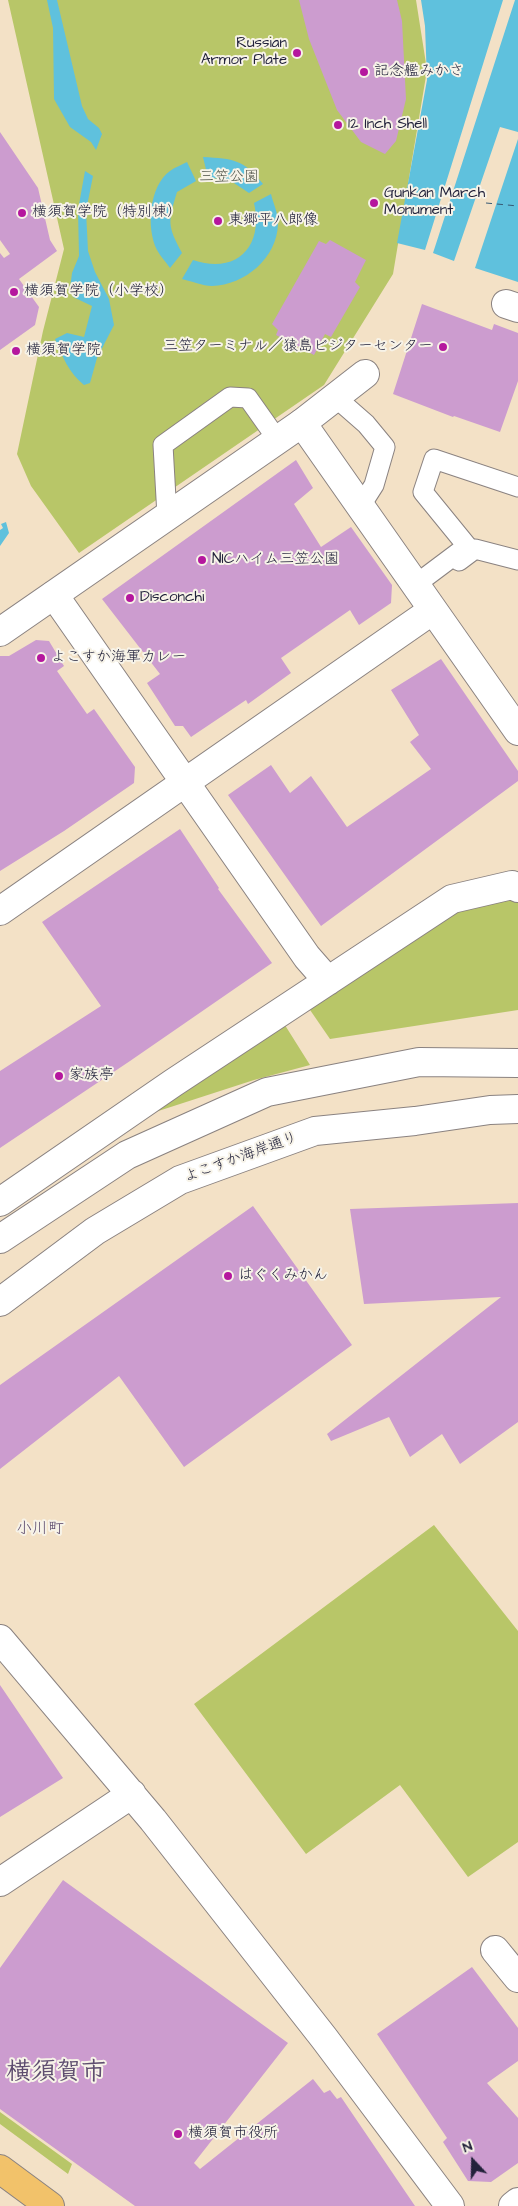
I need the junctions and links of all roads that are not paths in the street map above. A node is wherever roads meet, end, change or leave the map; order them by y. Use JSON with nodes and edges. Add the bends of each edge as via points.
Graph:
{"nodes":[{"id":1,"x":365,"y":374,"type":"dead end"},
{"id":2,"x":334,"y":396,"type":"junction"},
{"id":3,"x":302,"y":422,"type":"junction"},
{"id":4,"x":277,"y":439,"type":"junction"},
{"id":5,"x":518,"y":488,"type":"edge"},
{"id":6,"x":360,"y":507,"type":"junction"},
{"id":7,"x":167,"y":516,"type":"junction"},
{"id":8,"x":518,"y":560,"type":"edge"},
{"id":9,"x":54,"y":595,"type":"junction"},
{"id":10,"x":422,"y":595,"type":"junction"},
{"id":11,"x":0,"y":632,"type":"edge"},
{"id":12,"x":518,"y":730,"type":"edge"},
{"id":13,"x":185,"y":782,"type":"junction"},
{"id":14,"x":518,"y":888,"type":"edge"},
{"id":15,"x":0,"y":911,"type":"edge"},
{"id":16,"x":328,"y":981,"type":"junction"},
{"id":17,"x":518,"y":1063,"type":"edge"},
{"id":18,"x":518,"y":1109,"type":"edge"},
{"id":19,"x":2,"y":1197,"type":"edge"},
{"id":20,"x":0,"y":1239,"type":"edge"},
{"id":21,"x":0,"y":1302,"type":"edge"},
{"id":22,"x":0,"y":1639,"type":"edge"},
{"id":23,"x":132,"y":1794,"type":"junction"},
{"id":24,"x":0,"y":1882,"type":"edge"},
{"id":25,"x":495,"y":1950,"type":"dead end"},
{"id":26,"x":518,"y":1978,"type":"edge"},
{"id":27,"x":0,"y":2169,"type":"edge"},
{"id":28,"x":518,"y":2202,"type":"edge"},
{"id":29,"x":50,"y":2206,"type":"edge"},
{"id":30,"x":450,"y":2206,"type":"edge"},
{"id":31,"x":513,"y":2206,"type":"edge"}],
"edges":[{"from":1,"to":2,"type":"street"},
{"from":2,"to":3,"type":"street"},
{"from":2,"to":6,"type":"lane","via":[[366,424],[385,447],[374,485]]},
{"from":3,"to":4,"type":"street"},
{"from":3,"to":6,"type":"street"},
{"from":4,"to":7,"type":"street"},
{"from":4,"to":7,"type":"lane","via":[[248,398],[230,397],[164,445]]},
{"from":5,"to":10,"type":"lane","via":[[434,460],[422,492],[467,546]]},
{"from":6,"to":10,"type":"street"},
{"from":7,"to":9,"type":"street"},
{"from":8,"to":10,"type":"lane","via":[[475,549]]},
{"from":9,"to":11,"type":"street"},
{"from":9,"to":13,"type":"street"},
{"from":10,"to":12,"type":"street"},
{"from":10,"to":13,"type":"street"},
{"from":13,"to":15,"type":"street"},
{"from":13,"to":16,"type":"street","via":[[307,957]]},
{"from":14,"to":16,"type":"street","via":[[512,885],[452,899]]},
{"from":16,"to":19,"type":"street"},
{"from":17,"to":20,"type":"street","via":[[419,1062],[267,1092],[127,1155]]},
{"from":18,"to":21,"type":"street","name":"よこすか海岸通り","via":[[315,1131],[180,1180],[95,1231]]},
{"from":22,"to":23,"type":"street"},
{"from":23,"to":24,"type":"street"},
{"from":23,"to":30,"type":"street","via":[[324,2038]]},
{"from":25,"to":26,"type":"street"},
{"from":27,"to":29,"type":"highway"},
{"from":28,"to":31,"type":"street"}]}
